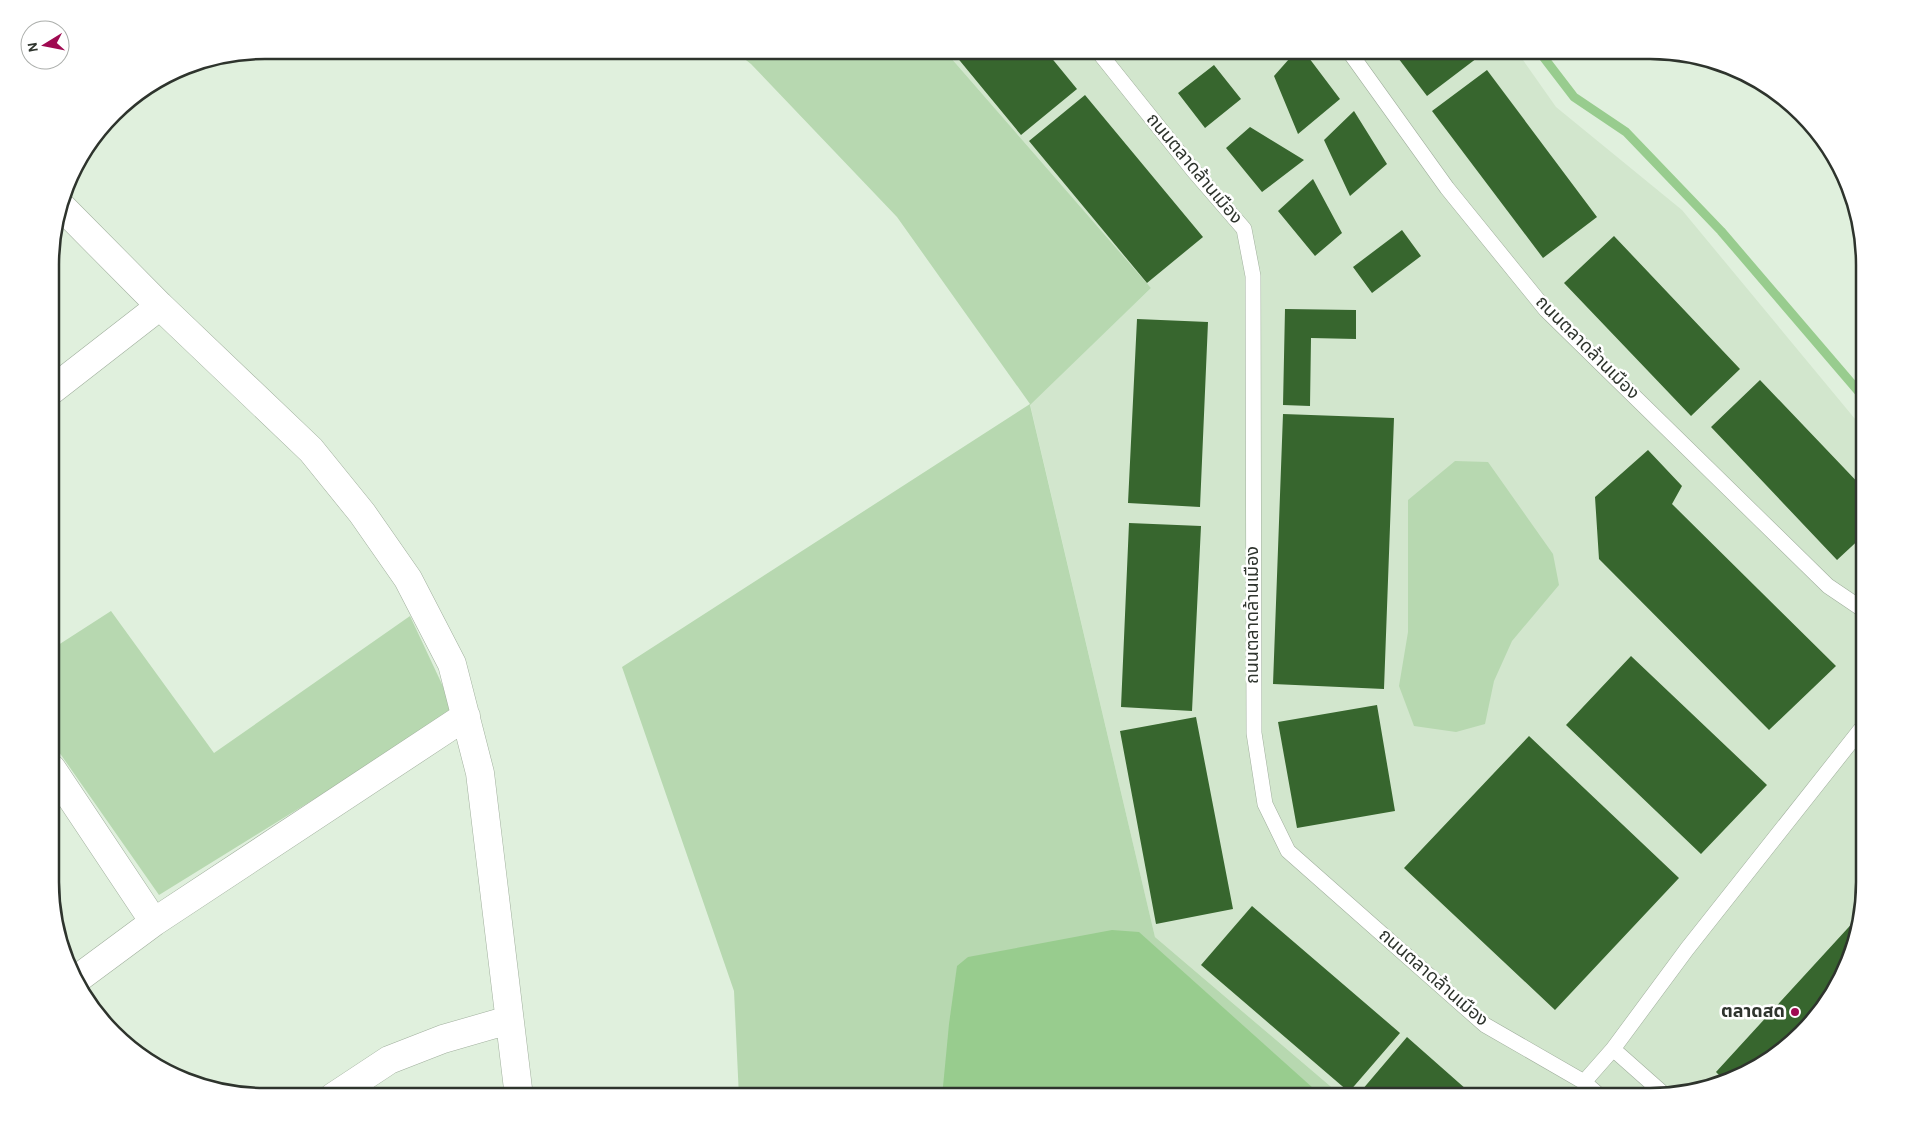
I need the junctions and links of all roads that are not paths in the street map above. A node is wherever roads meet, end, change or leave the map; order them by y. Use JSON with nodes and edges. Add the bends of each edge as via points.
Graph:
{"nodes":[{"id":1,"x":1103,"y":59,"type":"edge"},
{"id":2,"x":1355,"y":59,"type":"edge"},
{"id":3,"x":66,"y":211,"type":"edge"},
{"id":4,"x":160,"y":306,"type":"junction"},
{"id":5,"x":59,"y":385,"type":"edge"},
{"id":6,"x":1856,"y":605,"type":"edge"},
{"id":7,"x":466,"y":716,"type":"junction"},
{"id":8,"x":1856,"y":734,"type":"edge"},
{"id":9,"x":59,"y":779,"type":"edge"},
{"id":10,"x":154,"y":922,"type":"junction"},
{"id":11,"x":81,"y":976,"type":"edge"},
{"id":12,"x":509,"y":1020,"type":"junction"},
{"id":13,"x":1614,"y":1049,"type":"junction"},
{"id":14,"x":1584,"y":1082,"type":"junction"},
{"id":15,"x":347,"y":1088,"type":"edge"},
{"id":16,"x":518,"y":1088,"type":"edge"},
{"id":17,"x":1591,"y":1088,"type":"edge"},
{"id":18,"x":1657,"y":1088,"type":"edge"}],
"edges":[{"from":1,"to":14,"type":"lane","name":"ถนนตลาดล้านเมือง","via":[[1244,229],[1253,276],[1254,733],[1265,804],[1288,851],[1485,1025]]},
{"from":2,"to":6,"type":"lane","name":"ถนนตลาดล้านเมือง","via":[[1448,188],[1546,310],[1828,586]]},
{"from":3,"to":4,"type":"street"},
{"from":4,"to":5,"type":"street"},
{"from":4,"to":7,"type":"street","via":[[311,450],[362,513],[408,580],[452,664]]},
{"from":7,"to":10,"type":"street"},
{"from":7,"to":12,"type":"street","via":[[480,773]]},
{"from":8,"to":13,"type":"lane","via":[[1687,949]]},
{"from":9,"to":10,"type":"street"},
{"from":10,"to":11,"type":"street"},
{"from":12,"to":15,"type":"street","via":[[390,1060]]},
{"from":12,"to":16,"type":"street"},
{"from":13,"to":14,"type":"lane"},
{"from":13,"to":18,"type":"lane"},
{"from":14,"to":17,"type":"lane","name":"ถนนตลาดล้านเมือง"}]}
